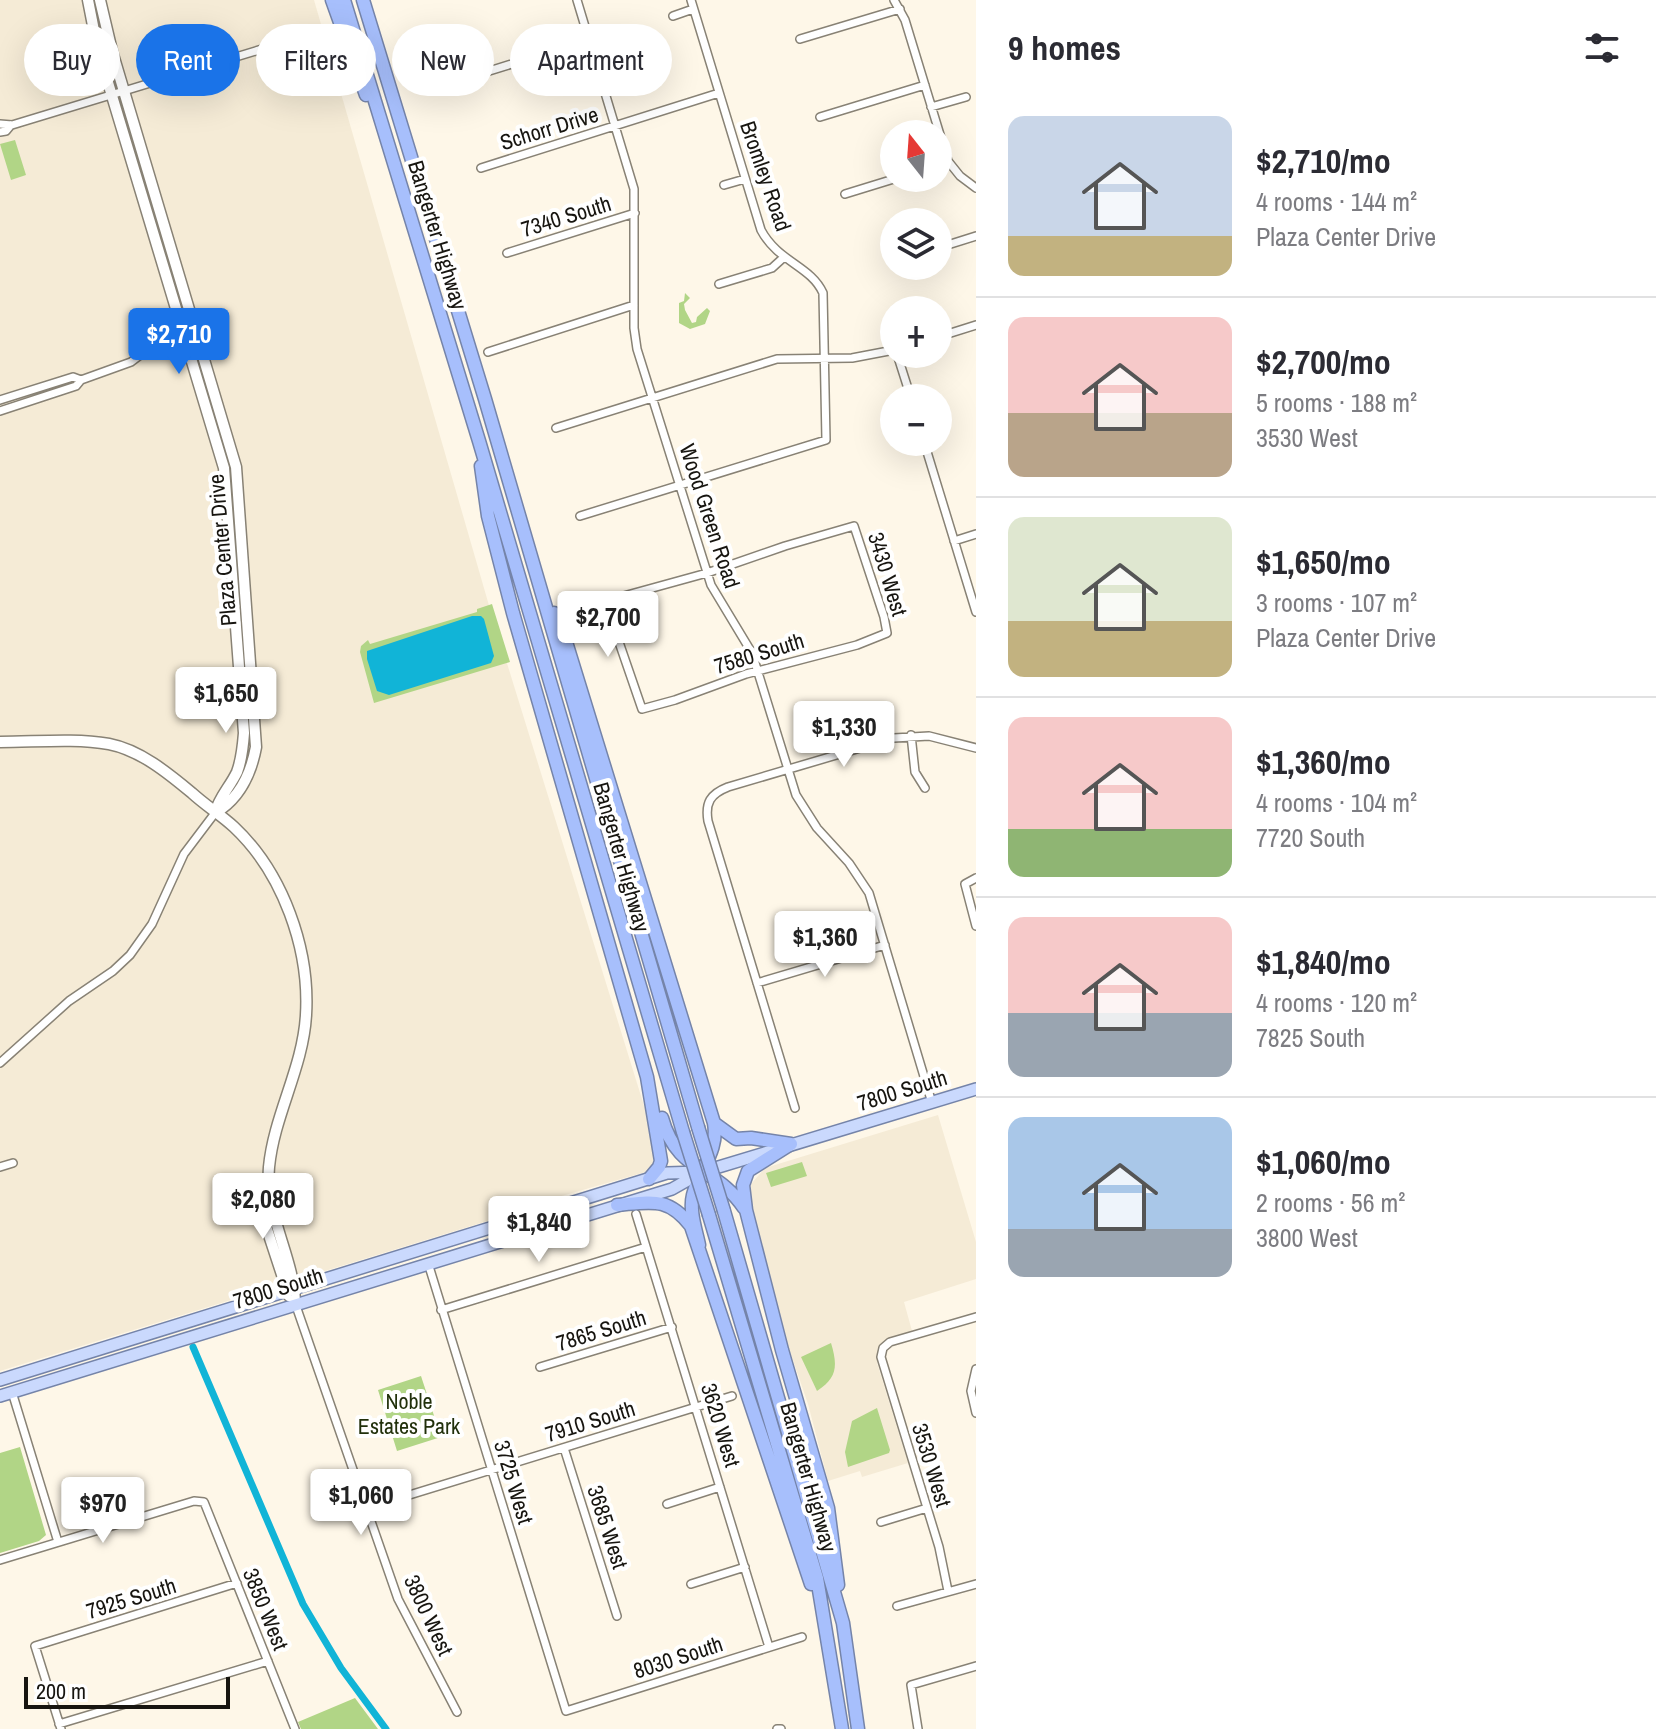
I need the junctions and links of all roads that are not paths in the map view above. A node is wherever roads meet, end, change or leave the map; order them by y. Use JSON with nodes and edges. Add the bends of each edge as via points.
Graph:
{"nodes":[{"id":1,"x":88,"y":0,"type":"edge"},
{"id":2,"x":100,"y":0,"type":"edge"},
{"id":3,"x":332,"y":0,"type":"edge"},
{"id":4,"x":344,"y":0,"type":"edge"},
{"id":5,"x":363,"y":0,"type":"edge"},
{"id":6,"x":371,"y":0,"type":"edge"},
{"id":7,"x":577,"y":0,"type":"edge"},
{"id":8,"x":691,"y":0,"type":"edge"},
{"id":9,"x":894,"y":0,"type":"edge"},
{"id":10,"x":693,"y":9,"type":"junction"},
{"id":11,"x":900,"y":9,"type":"junction"},
{"id":12,"x":673,"y":16,"type":"dead end"},
{"id":13,"x":93,"y":24,"type":"edge"},
{"id":14,"x":105,"y":24,"type":"edge"},
{"id":15,"x":584,"y":24,"type":"edge"},
{"id":16,"x":800,"y":39,"type":"dead end"},
{"id":17,"x":256,"y":51,"type":"edge"},
{"id":18,"x":381,"y":55,"type":"junction"},
{"id":19,"x":925,"y":85,"type":"junction"},
{"id":20,"x":120,"y":92,"type":"edge"},
{"id":21,"x":719,"y":93,"type":"junction"},
{"id":22,"x":108,"y":96,"type":"edge"},
{"id":23,"x":119,"y":96,"type":"edge"},
{"id":24,"x":119,"y":96,"type":"edge"},
{"id":25,"x":607,"y":96,"type":"edge"},
{"id":26,"x":966,"y":97,"type":"dead end"},
{"id":27,"x":931,"y":107,"type":"junction"},
{"id":28,"x":820,"y":117,"type":"dead end"},
{"id":29,"x":935,"y":120,"type":"edge"},
{"id":30,"x":0,"y":124,"type":"edge"},
{"id":31,"x":11,"y":125,"type":"junction"},
{"id":32,"x":616,"y":126,"type":"junction"},
{"id":33,"x":0,"y":132,"type":"edge"},
{"id":34,"x":952,"y":166,"type":"edge"},
{"id":35,"x":481,"y":168,"type":"dead end"},
{"id":36,"x":745,"y":179,"type":"junction"},
{"id":37,"x":880,"y":183,"type":"edge"},
{"id":38,"x":724,"y":185,"type":"dead end"},
{"id":39,"x":976,"y":188,"type":"edge"},
{"id":40,"x":845,"y":194,"type":"dead end"},
{"id":41,"x":635,"y":213,"type":"junction"},
{"id":42,"x":415,"y":227,"type":"junction"},
{"id":43,"x":976,"y":236,"type":"edge"},
{"id":44,"x":952,"y":244,"type":"edge"},
{"id":45,"x":507,"y":253,"type":"dead end"},
{"id":46,"x":783,"y":258,"type":"junction"},
{"id":47,"x":719,"y":284,"type":"dead end"},
{"id":48,"x":634,"y":305,"type":"junction"},
{"id":49,"x":195,"y":325,"type":"junction"},
{"id":50,"x":976,"y":325,"type":"edge"},
{"id":51,"x":182,"y":327,"type":"junction"},
{"id":52,"x":952,"y":333,"type":"edge"},
{"id":53,"x":488,"y":352,"type":"dead end"},
{"id":54,"x":880,"y":354,"type":"edge"},
{"id":55,"x":825,"y":358,"type":"junction"},
{"id":56,"x":81,"y":380,"type":"junction"},
{"id":57,"x":653,"y":398,"type":"junction"},
{"id":58,"x":0,"y":400,"type":"edge"},
{"id":59,"x":0,"y":411,"type":"edge"},
{"id":60,"x":556,"y":428,"type":"dead end"},
{"id":61,"x":479,"y":441,"type":"junction"},
{"id":62,"x":928,"y":456,"type":"edge"},
{"id":63,"x":680,"y":485,"type":"junction"},
{"id":64,"x":580,"y":516,"type":"dead end"},
{"id":65,"x":976,"y":534,"type":"edge"},
{"id":66,"x":954,"y":541,"type":"junction"},
{"id":67,"x":527,"y":543,"type":"junction"},
{"id":68,"x":707,"y":573,"type":"junction"},
{"id":69,"x":976,"y":612,"type":"edge"},
{"id":70,"x":887,"y":633,"type":"joint"},
{"id":71,"x":758,"y":671,"type":"junction"},
{"id":72,"x":911,"y":735,"type":"junction"},
{"id":73,"x":0,"y":742,"type":"edge"},
{"id":74,"x":976,"y":748,"type":"edge"},
{"id":75,"x":788,"y":770,"type":"junction"},
{"id":76,"x":925,"y":788,"type":"dead end"},
{"id":77,"x":215,"y":813,"type":"junction"},
{"id":78,"x":976,"y":878,"type":"edge"},
{"id":79,"x":976,"y":926,"type":"edge"},
{"id":80,"x":885,"y":945,"type":"junction"},
{"id":81,"x":757,"y":983,"type":"junction"},
{"id":82,"x":0,"y":1063,"type":"edge"},
{"id":83,"x":647,"y":1077,"type":"junction"},
{"id":84,"x":976,"y":1089,"type":"edge"},
{"id":85,"x":932,"y":1103,"type":"junction"},
{"id":86,"x":795,"y":1108,"type":"dead end"},
{"id":87,"x":714,"y":1123,"type":"junction"},
{"id":88,"x":791,"y":1144,"type":"junction"},
{"id":89,"x":13,"y":1163,"type":"dead end"},
{"id":90,"x":0,"y":1167,"type":"edge"},
{"id":91,"x":702,"y":1172,"type":"junction"},
{"id":92,"x":649,"y":1179,"type":"junction"},
{"id":93,"x":617,"y":1205,"type":"junction"},
{"id":94,"x":746,"y":1210,"type":"junction"},
{"id":95,"x":636,"y":1214,"type":"dead end"},
{"id":96,"x":699,"y":1245,"type":"junction"},
{"id":97,"x":646,"y":1247,"type":"junction"},
{"id":98,"x":428,"y":1263,"type":"junction"},
{"id":99,"x":290,"y":1290,"type":"junction"},
{"id":100,"x":295,"y":1303,"type":"junction"},
{"id":101,"x":441,"y":1310,"type":"junction"},
{"id":102,"x":976,"y":1317,"type":"edge"},
{"id":103,"x":182,"y":1324,"type":"junction"},
{"id":104,"x":672,"y":1327,"type":"junction"},
{"id":105,"x":135,"y":1353,"type":"junction"},
{"id":106,"x":540,"y":1367,"type":"dead end"},
{"id":107,"x":976,"y":1369,"type":"edge"},
{"id":108,"x":0,"y":1380,"type":"edge"},
{"id":109,"x":6,"y":1394,"type":"edge"},
{"id":110,"x":732,"y":1396,"type":"dead end"},
{"id":111,"x":697,"y":1407,"type":"junction"},
{"id":112,"x":976,"y":1413,"type":"edge"},
{"id":113,"x":564,"y":1448,"type":"junction"},
{"id":114,"x":491,"y":1470,"type":"junction"},
{"id":115,"x":720,"y":1487,"type":"junction"},
{"id":116,"x":667,"y":1504,"type":"dead end"},
{"id":117,"x":367,"y":1508,"type":"junction"},
{"id":118,"x":927,"y":1508,"type":"junction"},
{"id":119,"x":881,"y":1522,"type":"dead end"},
{"id":120,"x":58,"y":1542,"type":"junction"},
{"id":121,"x":0,"y":1560,"type":"edge"},
{"id":122,"x":745,"y":1567,"type":"junction"},
{"id":123,"x":237,"y":1583,"type":"junction"},
{"id":124,"x":691,"y":1584,"type":"dead end"},
{"id":125,"x":976,"y":1584,"type":"edge"},
{"id":126,"x":948,"y":1591,"type":"junction"},
{"id":127,"x":897,"y":1606,"type":"dead end"},
{"id":128,"x":617,"y":1616,"type":"dead end"},
{"id":129,"x":843,"y":1623,"type":"junction"},
{"id":130,"x":826,"y":1625,"type":"junction"},
{"id":131,"x":802,"y":1637,"type":"dead end"},
{"id":132,"x":769,"y":1647,"type":"junction"},
{"id":133,"x":268,"y":1661,"type":"junction"},
{"id":134,"x":976,"y":1666,"type":"edge"},
{"id":135,"x":566,"y":1711,"type":"joint"},
{"id":136,"x":457,"y":1712,"type":"dead end"},
{"id":137,"x":60,"y":1726,"type":"edge"},
{"id":138,"x":295,"y":1729,"type":"edge"},
{"id":139,"x":842,"y":1729,"type":"edge"},
{"id":140,"x":858,"y":1729,"type":"edge"},
{"id":141,"x":918,"y":1729,"type":"edge"}],
"edges":[{"from":1,"to":13,"type":"street","name":"Plaza Center Drive"},
{"from":2,"to":14,"type":"street","name":"Plaza Center Drive"},
{"from":3,"to":42,"type":"highway","via":[[394,182]]},
{"from":4,"to":42,"type":"highway","name":"Bangerter Highway"},
{"from":5,"to":18,"type":"highway","name":"Bangerter Highway"},
{"from":6,"to":18,"type":"highway"},
{"from":7,"to":15,"type":"street","name":"Wood Green Road"},
{"from":8,"to":10,"type":"street","name":"Bromley Road"},
{"from":9,"to":11,"type":"street"},
{"from":10,"to":12,"type":"street"},
{"from":10,"to":21,"type":"street","name":"Bromley Road"},
{"from":11,"to":16,"type":"street"},
{"from":11,"to":19,"type":"street"},
{"from":17,"to":20,"type":"street"},
{"from":18,"to":67,"type":"highway","name":"Bangerter Highway"},
{"from":19,"to":27,"type":"street"},
{"from":19,"to":28,"type":"street"},
{"from":21,"to":32,"type":"street","name":"Schorr Drive"},
{"from":21,"to":36,"type":"street","name":"Bromley Road"},
{"from":22,"to":31,"type":"street"},
{"from":23,"to":49,"type":"street","name":"Plaza Center Drive"},
{"from":24,"to":51,"type":"street","name":"Plaza Center Drive"},
{"from":25,"to":32,"type":"street","name":"Wood Green Road"},
{"from":26,"to":27,"type":"street"},
{"from":27,"to":29,"type":"street"},
{"from":30,"to":31,"type":"street"},
{"from":31,"to":33,"type":"street"},
{"from":32,"to":35,"type":"street","name":"Schorr Drive"},
{"from":32,"to":41,"type":"street","name":"Wood Green Road"},
{"from":34,"to":39,"type":"street"},
{"from":36,"to":38,"type":"street"},
{"from":36,"to":46,"type":"street","name":"Bromley Road","via":[[761,230]]},
{"from":37,"to":40,"type":"street"},
{"from":41,"to":45,"type":"street","name":"7340 South"},
{"from":41,"to":48,"type":"street","name":"Wood Green Road"},
{"from":42,"to":61,"type":"highway","name":"Bangerter Highway"},
{"from":43,"to":44,"type":"street"},
{"from":46,"to":47,"type":"street","via":[[772,268]]},
{"from":46,"to":55,"type":"street","name":"Bromley Road","via":[[807,273],[823,293]]},
{"from":48,"to":53,"type":"street"},
{"from":48,"to":57,"type":"street","name":"Wood Green Road","via":[[637,349]]},
{"from":49,"to":51,"type":"street"},
{"from":49,"to":77,"type":"street","name":"Plaza Center Drive","via":[[238,476],[257,732],[245,781]]},
{"from":50,"to":52,"type":"street"},
{"from":51,"to":56,"type":"street","via":[[131,362]]},
{"from":51,"to":77,"type":"street","name":"Plaza Center Drive","via":[[226,477],[242,700],[242,757]]},
{"from":54,"to":55,"type":"street"},
{"from":55,"to":57,"type":"street","via":[[777,359]]},
{"from":55,"to":63,"type":"street","name":"Bromley Road","via":[[826,440]]},
{"from":56,"to":58,"type":"street","via":[[73,377]]},
{"from":56,"to":59,"type":"street"},
{"from":57,"to":60,"type":"street"},
{"from":57,"to":63,"type":"street","name":"Wood Green Road"},
{"from":61,"to":83,"type":"highway","via":[[488,516],[513,613]]},
{"from":61,"to":130,"type":"highway","name":"Bangerter Highway","bridge":true,"via":[[805,1532]]},
{"from":62,"to":66,"type":"street"},
{"from":63,"to":64,"type":"street"},
{"from":63,"to":68,"type":"street","name":"Wood Green Road"},
{"from":65,"to":66,"type":"street"},
{"from":66,"to":69,"type":"street"},
{"from":67,"to":87,"type":"highway","via":[[566,642]]},
{"from":67,"to":129,"type":"highway","name":"Bangerter Highway","bridge":true},
{"from":68,"to":70,"type":"street","name":"3430 West","via":[[854,526]]},
{"from":68,"to":71,"type":"street","name":"Wood Green Road"},
{"from":68,"to":71,"type":"street","name":"7580 South","via":[[609,600],[642,709]]},
{"from":70,"to":71,"type":"street","name":"7580 South"},
{"from":71,"to":75,"type":"street","name":"Wood Green Road"},
{"from":72,"to":74,"type":"street"},
{"from":72,"to":75,"type":"street"},
{"from":72,"to":76,"type":"street","via":[[915,772]]},
{"from":73,"to":77,"type":"street","via":[[110,744],[170,774]]},
{"from":75,"to":80,"type":"street","name":"Wood Green Road","via":[[803,808],[864,885]]},
{"from":75,"to":81,"type":"street","via":[[719,791],[707,803]]},
{"from":77,"to":82,"type":"street","name":"Plaza Center Drive","via":[[184,854],[152,924],[130,955]]},
{"from":77,"to":99,"type":"street","via":[[243,837],[276,885],[293,923],[304,974],[303,1043],[273,1147],[269,1185]]},
{"from":78,"to":79,"type":"street","via":[[965,884]]},
{"from":80,"to":81,"type":"street"},
{"from":80,"to":85,"type":"street","name":"Wood Green Road"},
{"from":81,"to":86,"type":"street"},
{"from":83,"to":91,"type":"highway","via":[[669,1140]]},
{"from":83,"to":92,"type":"highway","via":[[661,1161]]},
{"from":84,"to":85,"type":"main road","name":"7800 South"},
{"from":85,"to":88,"type":"main road","name":"7800 South"},
{"from":87,"to":88,"type":"highway","via":[[736,1139]]},
{"from":87,"to":91,"type":"highway","via":[[714,1145]]},
{"from":88,"to":91,"type":"main road","name":"7800 South"},
{"from":88,"to":94,"type":"highway","via":[[748,1171],[743,1185]]},
{"from":89,"to":90,"type":"street"},
{"from":91,"to":92,"type":"main road","name":"7800 South"},
{"from":91,"to":93,"type":"main road","name":"7800 South","via":[[672,1189]]},
{"from":91,"to":94,"type":"highway","via":[[727,1186]]},
{"from":91,"to":96,"type":"highway","via":[[691,1207]]},
{"from":92,"to":99,"type":"main road","name":"7800 South"},
{"from":93,"to":96,"type":"highway","via":[[668,1205],[680,1211]]},
{"from":93,"to":98,"type":"main road","name":"7800 South"},
{"from":94,"to":129,"type":"highway","via":[[828,1508]]},
{"from":95,"to":97,"type":"street","name":"3620 West"},
{"from":96,"to":130,"type":"highway"},
{"from":97,"to":101,"type":"street"},
{"from":97,"to":104,"type":"street","name":"3620 West"},
{"from":98,"to":100,"type":"main road","name":"7800 South"},
{"from":98,"to":101,"type":"street","name":"3725 West"},
{"from":99,"to":100,"type":"street"},
{"from":99,"to":103,"type":"main road","name":"7800 South"},
{"from":100,"to":105,"type":"main road","name":"7800 South"},
{"from":100,"to":117,"type":"street","name":"3800 West"},
{"from":101,"to":114,"type":"street","name":"3725 West"},
{"from":102,"to":118,"type":"street","name":"3530 West","via":[[890,1342],[881,1351]]},
{"from":103,"to":105,"type":"main road","via":[[170,1337],[140,1345]]},
{"from":103,"to":108,"type":"main road","name":"7800 South"},
{"from":104,"to":106,"type":"street","name":"7865 South"},
{"from":104,"to":111,"type":"street","name":"3620 West"},
{"from":105,"to":109,"type":"main road","name":"7800 South"},
{"from":107,"to":112,"type":"street","via":[[971,1391]]},
{"from":109,"to":120,"type":"street"},
{"from":110,"to":111,"type":"street","name":"7910 South"},
{"from":111,"to":113,"type":"street","name":"7910 South"},
{"from":111,"to":115,"type":"street","name":"3620 West"},
{"from":113,"to":114,"type":"street","name":"7910 South"},
{"from":113,"to":128,"type":"street","name":"3685 West"},
{"from":114,"to":117,"type":"street","name":"7910 South"},
{"from":114,"to":135,"type":"street","name":"3725 West"},
{"from":115,"to":116,"type":"street"},
{"from":115,"to":122,"type":"street","name":"3620 West"},
{"from":117,"to":136,"type":"street","name":"3800 West","via":[[398,1599]]},
{"from":118,"to":119,"type":"street"},
{"from":118,"to":126,"type":"street","name":"3530 West"},
{"from":120,"to":121,"type":"street"},
{"from":120,"to":123,"type":"street","name":"3850 West","via":[[204,1502]]},
{"from":122,"to":124,"type":"street"},
{"from":122,"to":132,"type":"street","name":"3620 West"},
{"from":123,"to":133,"type":"street","name":"3850 West"},
{"from":123,"to":137,"type":"street","name":"7925 South","via":[[35,1646]]},
{"from":125,"to":126,"type":"street"},
{"from":126,"to":127,"type":"street"},
{"from":129,"to":140,"type":"highway","name":"Bangerter Highway"},
{"from":130,"to":139,"type":"highway","name":"Bangerter Highway"},
{"from":131,"to":132,"type":"street","name":"8030 South"},
{"from":132,"to":135,"type":"street","name":"8030 South"},
{"from":133,"to":137,"type":"street"},
{"from":133,"to":138,"type":"street","name":"3850 West"},
{"from":134,"to":141,"type":"street","via":[[911,1685]]}]}
